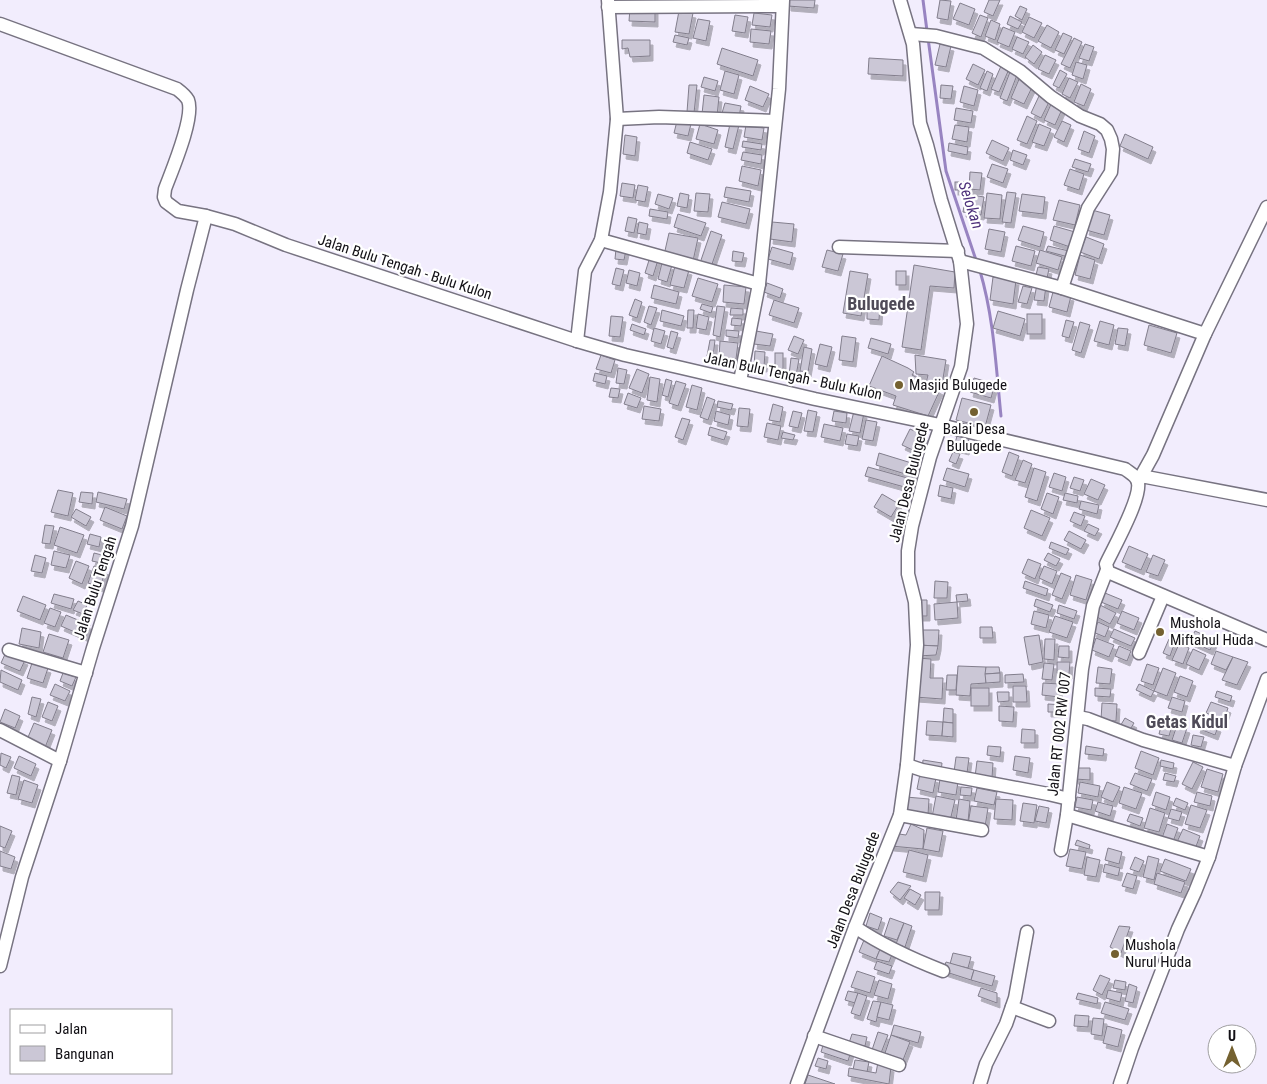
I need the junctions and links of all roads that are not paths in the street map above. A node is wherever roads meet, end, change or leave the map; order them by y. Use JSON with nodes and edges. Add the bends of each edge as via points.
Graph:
{"nodes":[{"id":1,"x":900,"y":0,"type":"edge"},
{"id":2,"x":782,"y":3,"type":"edge"},
{"id":3,"x":608,"y":4,"type":"edge"},
{"id":4,"x":0,"y":24,"type":"edge"},
{"id":5,"x":914,"y":34,"type":"junction"},
{"id":6,"x":617,"y":119,"type":"junction"},
{"id":7,"x":775,"y":122,"type":"junction"},
{"id":8,"x":1267,"y":207,"type":"edge"},
{"id":9,"x":206,"y":216,"type":"junction"},
{"id":10,"x":601,"y":240,"type":"junction"},
{"id":11,"x":839,"y":247,"type":"dead end"},
{"id":12,"x":959,"y":256,"type":"junction"},
{"id":13,"x":759,"y":284,"type":"junction"},
{"id":14,"x":1062,"y":288,"type":"junction"},
{"id":15,"x":1205,"y":334,"type":"junction"},
{"id":16,"x":577,"y":341,"type":"junction"},
{"id":17,"x":740,"y":381,"type":"junction"},
{"id":18,"x":940,"y":425,"type":"junction"},
{"id":19,"x":1140,"y":479,"type":"junction"},
{"id":20,"x":1267,"y":500,"type":"edge"},
{"id":21,"x":1107,"y":570,"type":"junction"},
{"id":22,"x":1163,"y":596,"type":"junction"},
{"id":23,"x":1267,"y":640,"type":"edge"},
{"id":24,"x":9,"y":650,"type":"dead end"},
{"id":25,"x":1139,"y":653,"type":"dead end"},
{"id":26,"x":86,"y":673,"type":"junction"},
{"id":27,"x":1267,"y":679,"type":"edge"},
{"id":28,"x":1078,"y":717,"type":"junction"},
{"id":29,"x":0,"y":730,"type":"edge"},
{"id":30,"x":60,"y":761,"type":"junction"},
{"id":31,"x":907,"y":765,"type":"junction"},
{"id":32,"x":1234,"y":766,"type":"junction"},
{"id":33,"x":1065,"y":798,"type":"junction"},
{"id":34,"x":900,"y":815,"type":"junction"},
{"id":35,"x":1067,"y":815,"type":"junction"},
{"id":36,"x":982,"y":830,"type":"dead end"},
{"id":37,"x":1061,"y":850,"type":"dead end"},
{"id":38,"x":1209,"y":857,"type":"junction"},
{"id":39,"x":855,"y":927,"type":"junction"},
{"id":40,"x":1027,"y":932,"type":"dead end"},
{"id":41,"x":0,"y":966,"type":"edge"},
{"id":42,"x":943,"y":971,"type":"dead end"},
{"id":43,"x":1016,"y":1009,"type":"junction"},
{"id":44,"x":1049,"y":1021,"type":"dead end"},
{"id":45,"x":814,"y":1036,"type":"junction"},
{"id":46,"x":899,"y":1066,"type":"dead end"},
{"id":47,"x":797,"y":1084,"type":"edge"},
{"id":48,"x":980,"y":1084,"type":"edge"},
{"id":49,"x":1120,"y":1084,"type":"edge"}],
"edges":[{"from":1,"to":5,"type":"street","name":"Jalan Desa Bulugede"},
{"from":2,"to":3,"type":"street"},
{"from":2,"to":7,"type":"street"},
{"from":3,"to":6,"type":"street"},
{"from":4,"to":9,"type":"street","name":"Jalan Bulu Tengah - Bulu Kulon","via":[[184,94],[188,101],[188,121],[164,198],[178,211]]},
{"from":5,"to":12,"type":"street","name":"Jalan Desa Bulugede","via":[[920,123]]},
{"from":5,"to":14,"type":"street","via":[[983,48],[1020,71],[1051,97],[1107,130],[1111,139],[1111,172],[1088,208]]},
{"from":6,"to":7,"type":"street","via":[[659,117]]},
{"from":6,"to":10,"type":"street","via":[[610,192]]},
{"from":7,"to":13,"type":"street"},
{"from":8,"to":15,"type":"street","name":"Jalan RT 002 RW 007"},
{"from":9,"to":16,"type":"street","name":"Jalan Bulu Tengah - Bulu Kulon"},
{"from":9,"to":26,"type":"street","name":"Jalan Bulu Tengah","via":[[132,526]]},
{"from":10,"to":13,"type":"street"},
{"from":10,"to":16,"type":"street","via":[[585,271]]},
{"from":11,"to":12,"type":"street"},
{"from":12,"to":14,"type":"street","via":[[980,266]]},
{"from":12,"to":18,"type":"street","name":"Jalan Desa Bulugede","via":[[967,324],[961,367]]},
{"from":13,"to":17,"type":"street"},
{"from":14,"to":15,"type":"street"},
{"from":15,"to":19,"type":"street","name":"Jalan RT 002 RW 007"},
{"from":16,"to":17,"type":"street","name":"Jalan Bulu Tengah - Bulu Kulon"},
{"from":17,"to":18,"type":"street","name":"Jalan Bulu Tengah - Bulu Kulon"},
{"from":18,"to":19,"type":"street","name":"Jalan Bulu Tengah - Bulu Kulon","via":[[1124,469]]},
{"from":18,"to":31,"type":"street","name":"Jalan Desa Bulugede","via":[[908,551],[908,574],[917,630]]},
{"from":19,"to":20,"type":"street"},
{"from":19,"to":21,"type":"street","name":"Jalan RT 002 RW 007","via":[[1133,505],[1106,564]]},
{"from":21,"to":22,"type":"street"},
{"from":21,"to":28,"type":"street","name":"Jalan RT 002 RW 007","via":[[1093,606]]},
{"from":22,"to":23,"type":"street"},
{"from":22,"to":25,"type":"street"},
{"from":24,"to":26,"type":"street"},
{"from":26,"to":30,"type":"street","name":"Jalan Bulu Tengah"},
{"from":27,"to":32,"type":"street"},
{"from":28,"to":32,"type":"street"},
{"from":28,"to":33,"type":"street","name":"Jalan RT 002 RW 007"},
{"from":29,"to":30,"type":"street"},
{"from":30,"to":41,"type":"street","name":"Jalan Bulu Tengah","via":[[22,877]]},
{"from":31,"to":33,"type":"street"},
{"from":31,"to":34,"type":"street","name":"Jalan Desa Bulugede"},
{"from":32,"to":38,"type":"street"},
{"from":33,"to":35,"type":"street","name":"Jalan RT 002 RW 007"},
{"from":34,"to":36,"type":"street"},
{"from":34,"to":39,"type":"street","name":"Jalan Desa Bulugede"},
{"from":35,"to":37,"type":"street"},
{"from":35,"to":38,"type":"street","name":"Jalan RT 002 RW 007"},
{"from":38,"to":49,"type":"street","via":[[1178,929]]},
{"from":39,"to":42,"type":"street","via":[[876,942]]},
{"from":39,"to":45,"type":"street","name":"Jalan Desa Bulugede"},
{"from":40,"to":43,"type":"street","via":[[1015,998]]},
{"from":43,"to":44,"type":"street"},
{"from":43,"to":48,"type":"street","via":[[986,1064]]},
{"from":45,"to":46,"type":"street"},
{"from":45,"to":47,"type":"street","name":"Jalan Desa Bulugede"}]}
